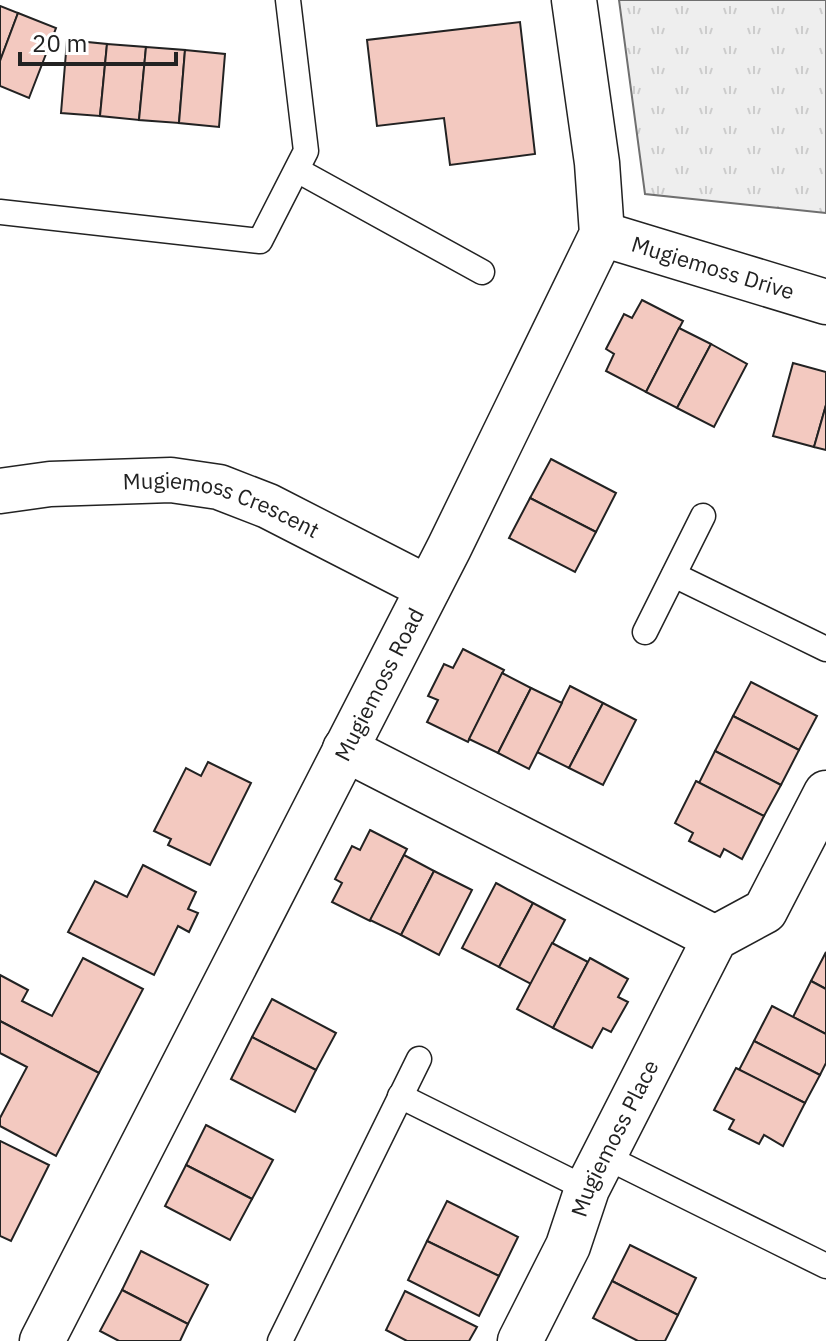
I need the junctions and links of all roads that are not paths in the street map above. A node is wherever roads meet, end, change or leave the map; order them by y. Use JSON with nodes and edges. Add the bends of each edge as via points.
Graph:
{"nodes":[{"id":1,"x":288,"y":0,"type":"edge"},
{"id":2,"x":574,"y":0,"type":"edge"},
{"id":3,"x":297,"y":170,"type":"junction"},
{"id":4,"x":0,"y":212,"type":"edge"},
{"id":5,"x":602,"y":234,"type":"junction"},
{"id":6,"x":482,"y":272,"type":"dead end"},
{"id":7,"x":826,"y":302,"type":"edge"},
{"id":8,"x":0,"y":491,"type":"edge"},
{"id":9,"x":703,"y":516,"type":"dead end"},
{"id":10,"x":674,"y":575,"type":"junction"},
{"id":11,"x":428,"y":588,"type":"junction"},
{"id":12,"x":645,"y":632,"type":"dead end"},
{"id":13,"x":826,"y":649,"type":"edge"},
{"id":14,"x":345,"y":749,"type":"junction"},
{"id":15,"x":826,"y":793,"type":"edge"},
{"id":16,"x":715,"y":938,"type":"junction"},
{"id":17,"x":419,"y":1059,"type":"dead end"},
{"id":18,"x":400,"y":1096,"type":"junction"},
{"id":19,"x":596,"y":1172,"type":"junction"},
{"id":20,"x":826,"y":1266,"type":"edge"},
{"id":21,"x":42,"y":1341,"type":"edge"},
{"id":22,"x":280,"y":1341,"type":"edge"},
{"id":23,"x":520,"y":1341,"type":"edge"}],
"edges":[{"from":1,"to":3,"type":"lane","via":[[306,151]]},
{"from":2,"to":5,"type":"street"},
{"from":3,"to":4,"type":"lane","via":[[260,241]]},
{"from":3,"to":6,"type":"lane"},
{"from":5,"to":7,"type":"street","name":"Mugiemoss Drive"},
{"from":5,"to":11,"type":"street","name":"Mugiemoss Road"},
{"from":8,"to":11,"type":"street","name":"Mugiemoss Crescent","via":[[171,480],[219,487],[268,506]]},
{"from":9,"to":10,"type":"lane"},
{"from":10,"to":12,"type":"lane"},
{"from":10,"to":13,"type":"lane"},
{"from":11,"to":14,"type":"street","name":"Mugiemoss Road"},
{"from":14,"to":16,"type":"street"},
{"from":14,"to":21,"type":"street","name":"Mugiemoss Road"},
{"from":15,"to":16,"type":"street","via":[[765,911]]},
{"from":16,"to":19,"type":"street","name":"Mugiemoss Place"},
{"from":17,"to":18,"type":"lane"},
{"from":18,"to":19,"type":"lane"},
{"from":18,"to":22,"type":"lane"},
{"from":19,"to":20,"type":"lane"},
{"from":19,"to":23,"type":"street","name":"Mugiemoss Place","via":[[568,1246]]}]}
